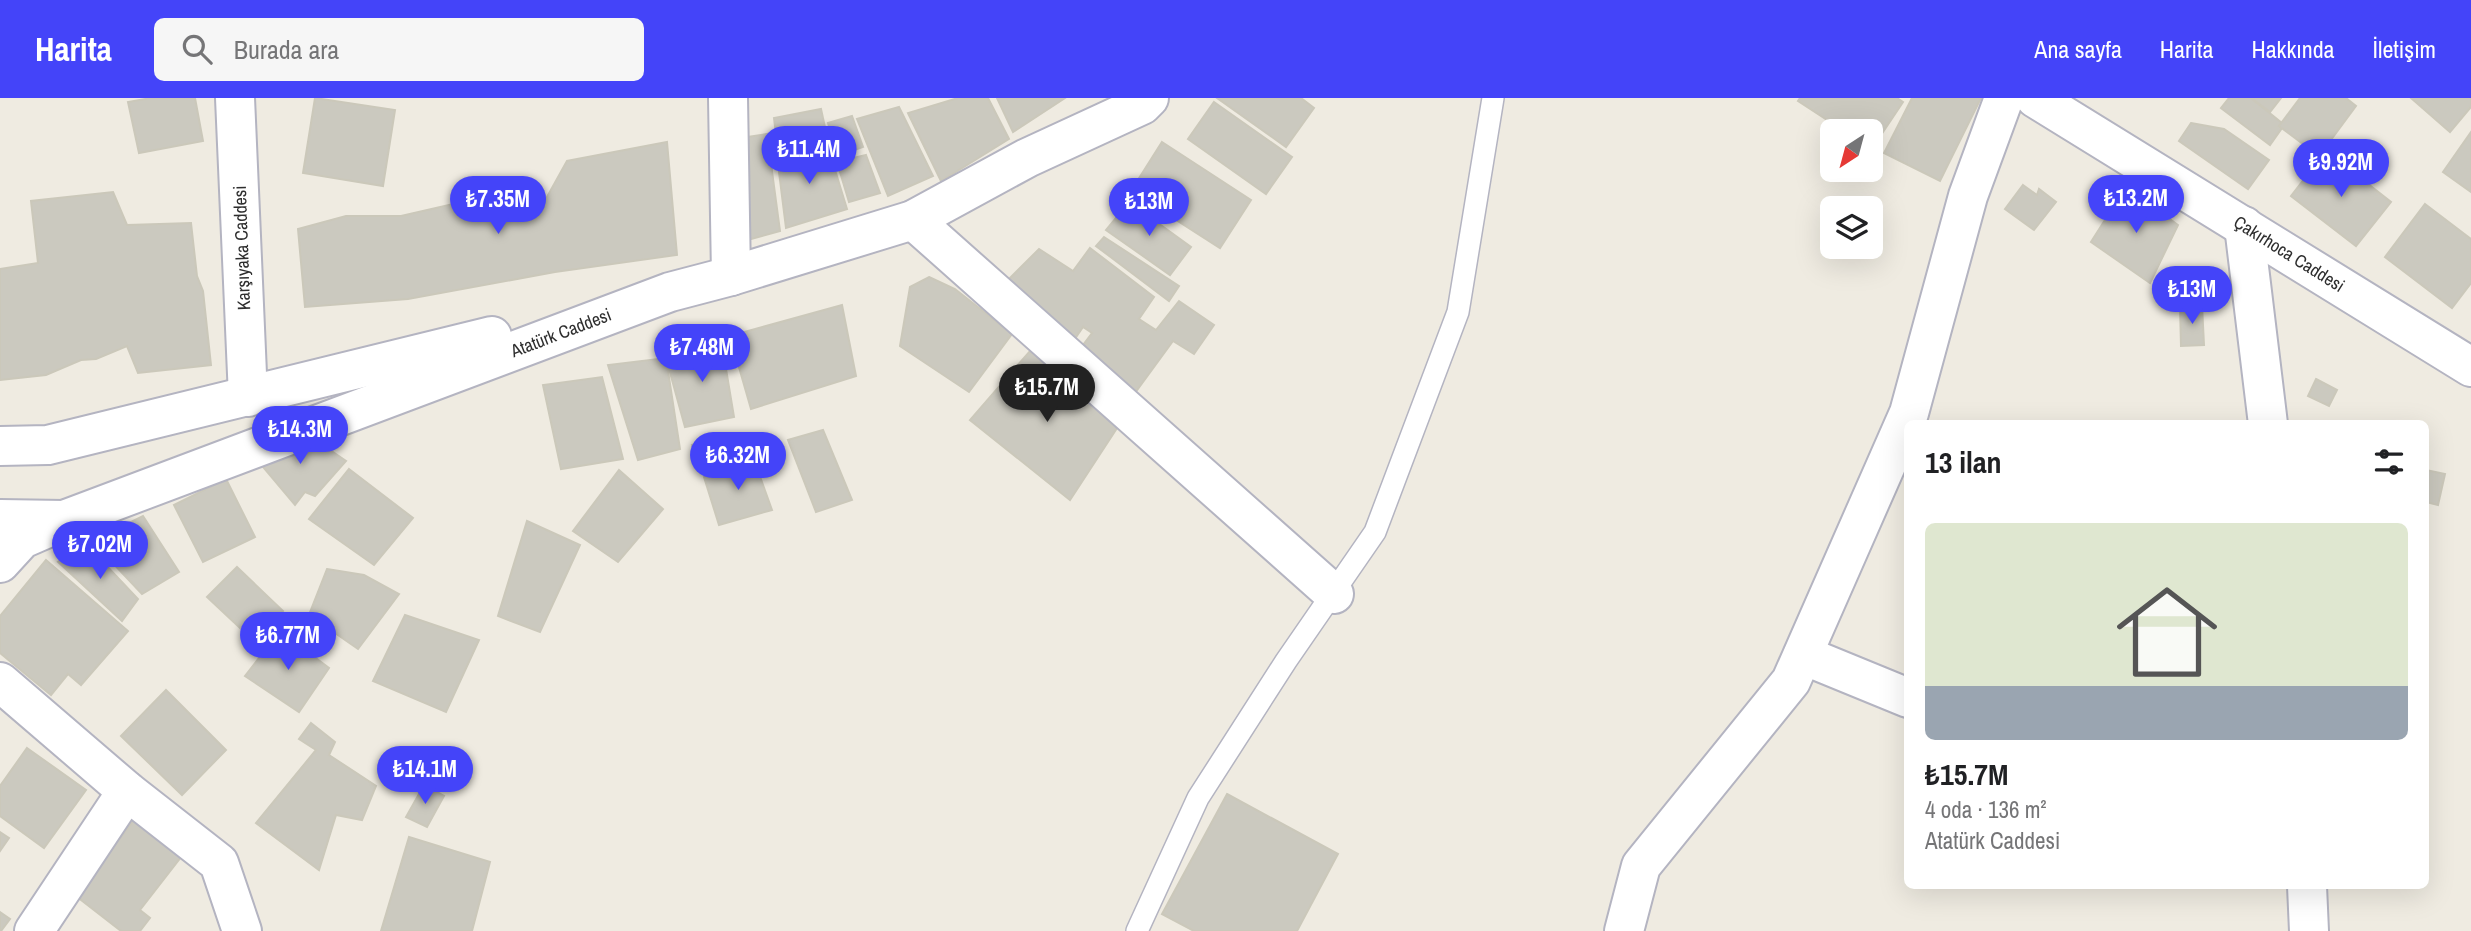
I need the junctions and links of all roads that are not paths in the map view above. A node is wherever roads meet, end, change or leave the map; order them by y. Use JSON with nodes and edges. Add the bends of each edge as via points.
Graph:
{"nodes":[{"id":1,"x":236,"y":98,"type":"edge"},
{"id":2,"x":729,"y":98,"type":"edge"},
{"id":3,"x":1149,"y":98,"type":"edge"},
{"id":4,"x":1493,"y":98,"type":"edge"},
{"id":5,"x":2004,"y":98,"type":"edge"},
{"id":6,"x":2035,"y":98,"type":"edge"},
{"id":7,"x":913,"y":220,"type":"junction"},
{"id":8,"x":2244,"y":226,"type":"junction"},
{"id":9,"x":731,"y":276,"type":"junction"},
{"id":10,"x":670,"y":292,"type":"junction"},
{"id":11,"x":2471,"y":367,"type":"edge"},
{"id":12,"x":248,"y":397,"type":"junction"},
{"id":13,"x":1906,"y":420,"type":"edge"},
{"id":14,"x":2268,"y":420,"type":"edge"},
{"id":15,"x":1904,"y":424,"type":"edge"},
{"id":16,"x":0,"y":446,"type":"edge"},
{"id":17,"x":0,"y":519,"type":"edge"},
{"id":18,"x":64,"y":520,"type":"junction"},
{"id":19,"x":0,"y":563,"type":"edge"},
{"id":20,"x":1334,"y":594,"type":"junction"},
{"id":21,"x":1803,"y":655,"type":"junction"},
{"id":22,"x":0,"y":682,"type":"edge"},
{"id":23,"x":1904,"y":696,"type":"edge"},
{"id":24,"x":127,"y":791,"type":"junction"},
{"id":25,"x":2307,"y":889,"type":"edge"},
{"id":26,"x":34,"y":931,"type":"edge"},
{"id":27,"x":242,"y":931,"type":"edge"},
{"id":28,"x":1137,"y":931,"type":"edge"},
{"id":29,"x":1624,"y":931,"type":"edge"},
{"id":30,"x":2309,"y":931,"type":"edge"}],
"edges":[{"from":1,"to":12,"type":"street","name":"Karşıyaka Caddesi"},
{"from":2,"to":9,"type":"street"},
{"from":3,"to":7,"type":"street","name":"Atatürk Caddesi"},
{"from":4,"to":20,"type":"lane","via":[[1458,313],[1375,532]]},
{"from":5,"to":13,"type":"street","via":[[1968,196]]},
{"from":6,"to":8,"type":"street","name":"Çakırhoca Caddesi"},
{"from":7,"to":9,"type":"street","name":"Atatürk Caddesi"},
{"from":7,"to":20,"type":"street"},
{"from":8,"to":11,"type":"street","name":"Çakırhoca Caddesi"},
{"from":8,"to":14,"type":"street"},
{"from":9,"to":10,"type":"street","name":"Atatürk Caddesi"},
{"from":10,"to":12,"type":"street"},
{"from":10,"to":18,"type":"street","name":"Atatürk Caddesi"},
{"from":12,"to":16,"type":"street","via":[[48,445]]},
{"from":15,"to":21,"type":"street"},
{"from":17,"to":18,"type":"street","name":"Atatürk Caddesi"},
{"from":18,"to":19,"type":"street","via":[[22,539]]},
{"from":20,"to":28,"type":"lane","via":[[1198,798]]},
{"from":21,"to":23,"type":"street"},
{"from":21,"to":29,"type":"street","via":[[1791,681],[1641,866]]},
{"from":22,"to":24,"type":"street"},
{"from":24,"to":26,"type":"street"},
{"from":24,"to":27,"type":"street","via":[[219,863]]},
{"from":25,"to":30,"type":"street"}]}
